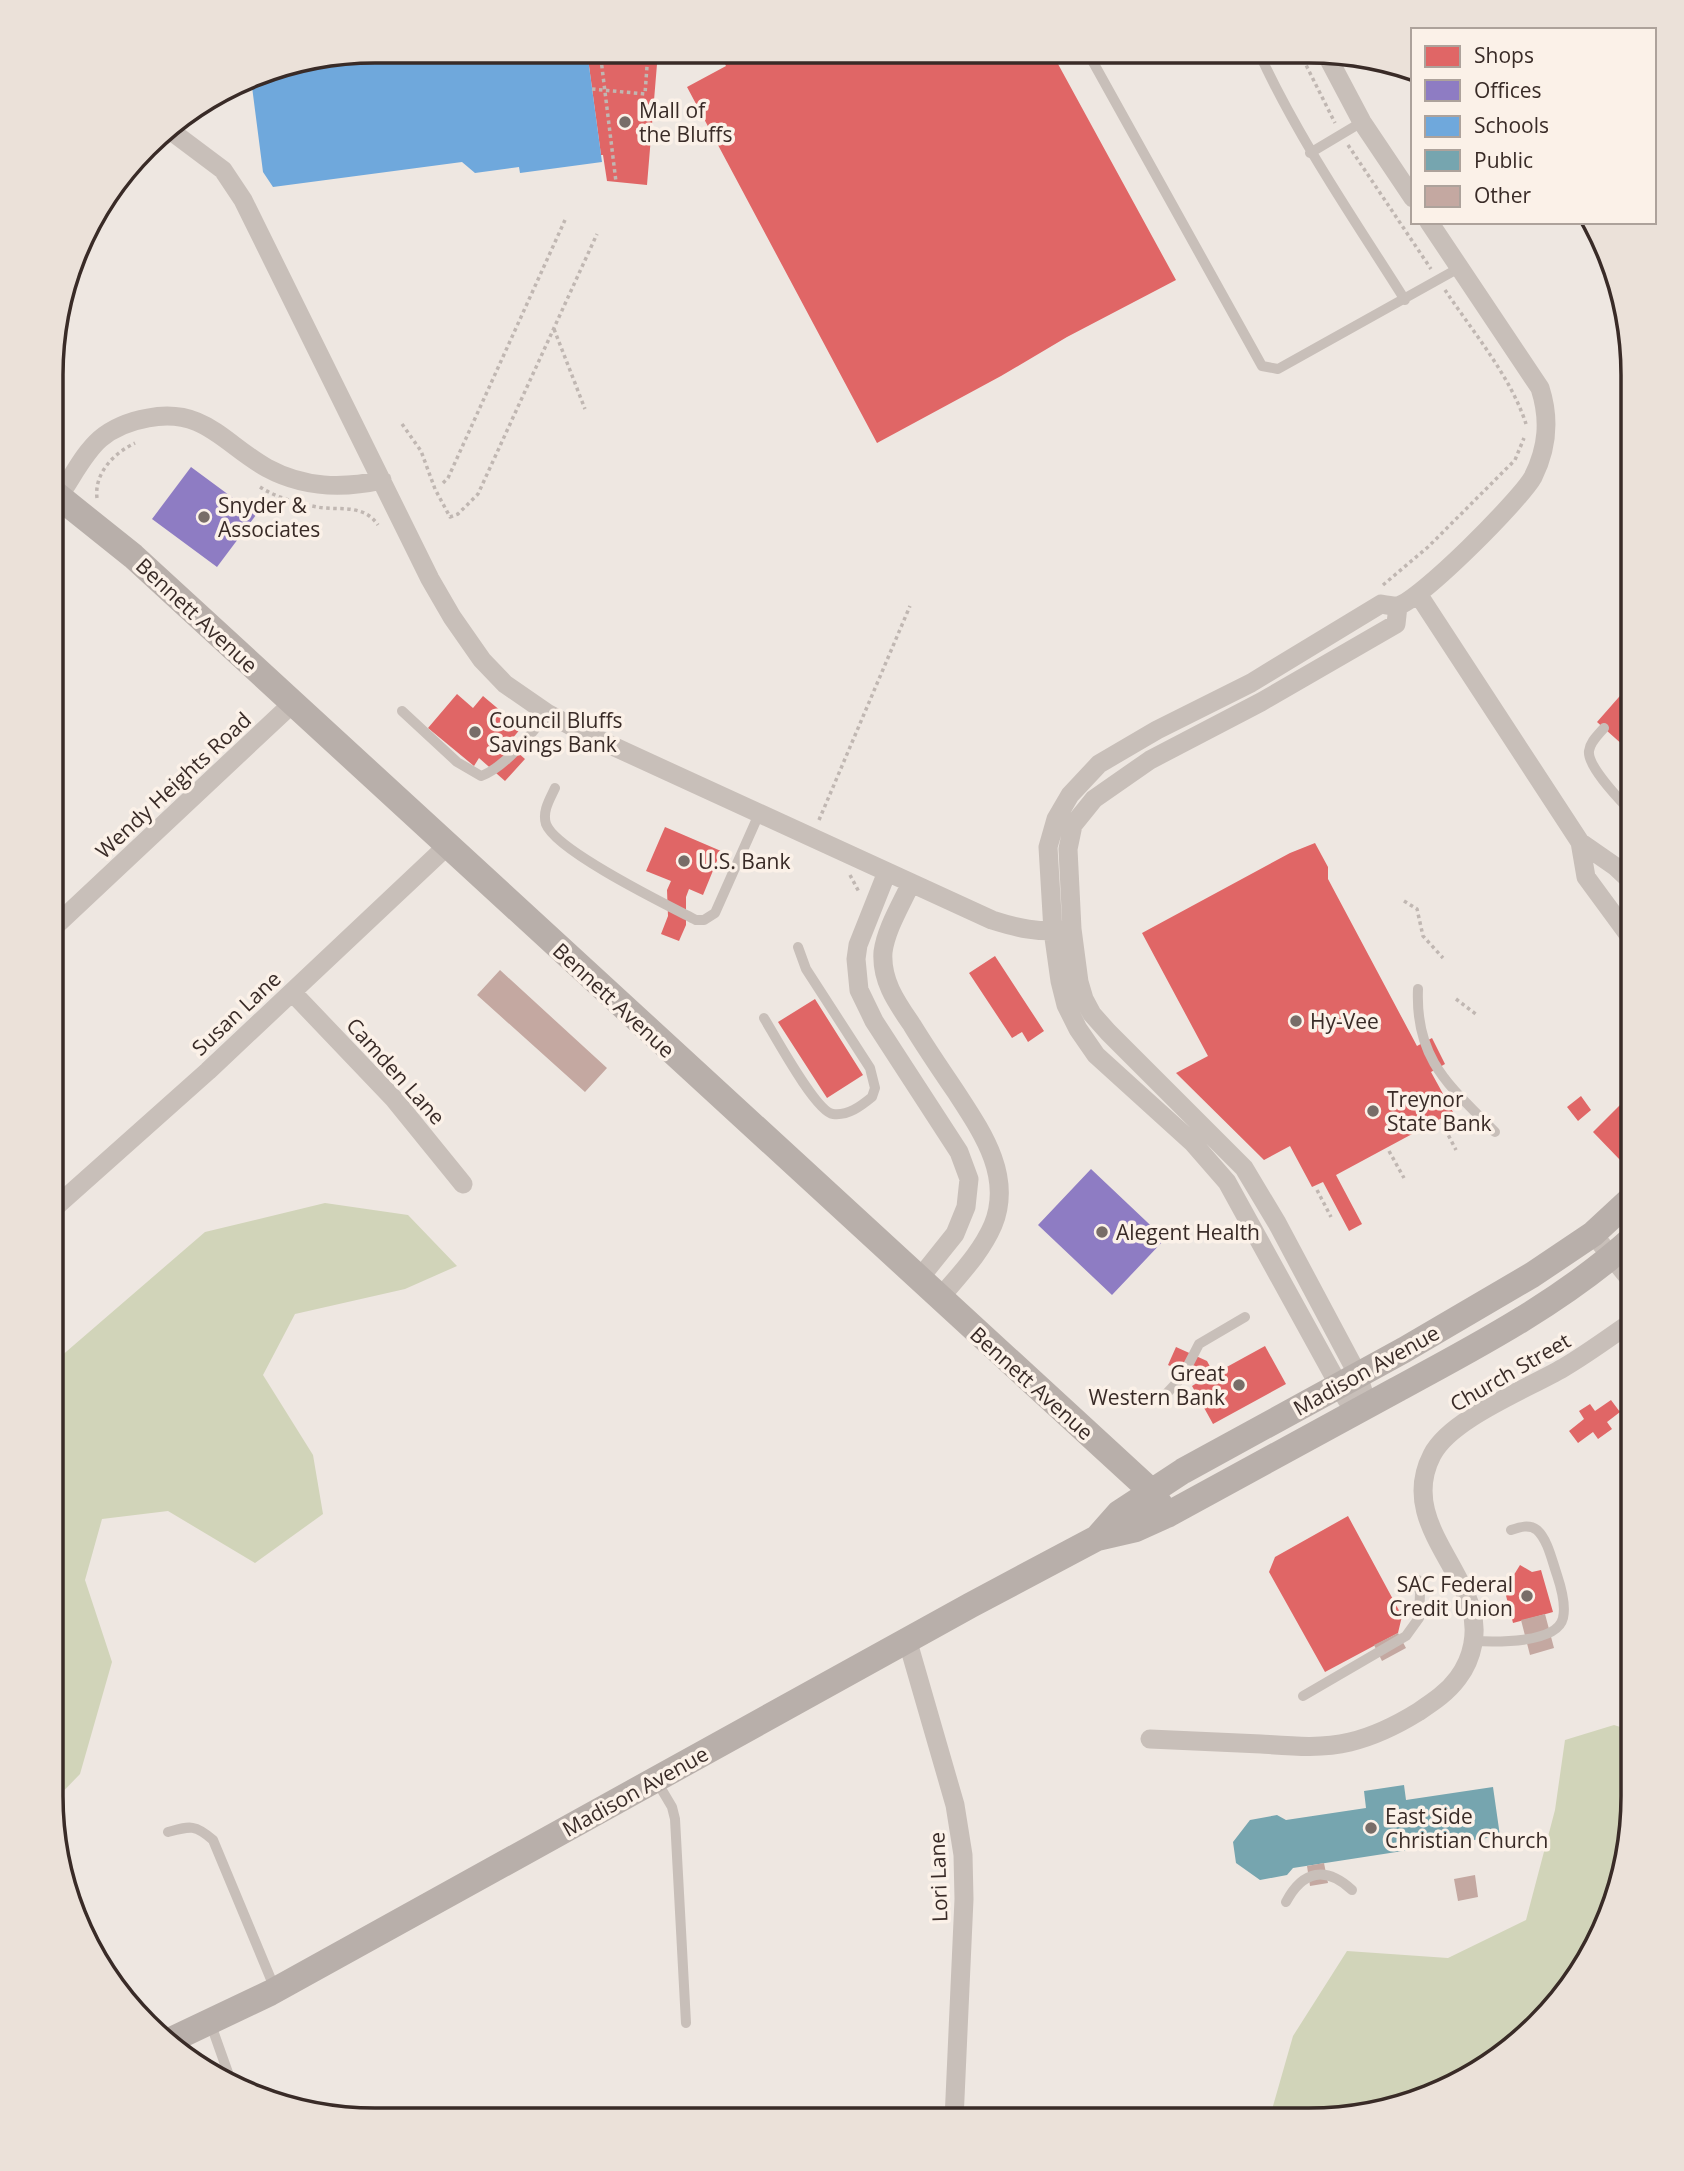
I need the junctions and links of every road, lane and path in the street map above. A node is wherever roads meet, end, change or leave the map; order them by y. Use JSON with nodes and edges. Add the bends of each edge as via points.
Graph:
{"nodes":[{"id":1,"x":602,"y":63,"type":"edge"},
{"id":2,"x":647,"y":63,"type":"edge"},
{"id":3,"x":1094,"y":63,"type":"edge"},
{"id":4,"x":1263,"y":63,"type":"edge"},
{"id":5,"x":1305,"y":63,"type":"edge"},
{"id":6,"x":1332,"y":64,"type":"edge"},
{"id":7,"x":592,"y":89,"type":"dead end"},
{"id":8,"x":605,"y":90,"type":"junction"},
{"id":9,"x":1363,"y":122,"type":"junction"},
{"id":10,"x":175,"y":135,"type":"edge"},
{"id":11,"x":1341,"y":135,"type":"junction"},
{"id":12,"x":1310,"y":153,"type":"junction"},
{"id":13,"x":616,"y":183,"type":"dead end"},
{"id":14,"x":1411,"y":195,"type":"edge"},
{"id":15,"x":565,"y":220,"type":"dead end"},
{"id":16,"x":1430,"y":224,"type":"edge"},
{"id":17,"x":597,"y":234,"type":"dead end"},
{"id":18,"x":1459,"y":268,"type":"junction"},
{"id":19,"x":1438,"y":280,"type":"junction"},
{"id":20,"x":1405,"y":300,"type":"junction"},
{"id":21,"x":554,"y":328,"type":"junction"},
{"id":22,"x":585,"y":409,"type":"dead end"},
{"id":23,"x":402,"y":424,"type":"dead end"},
{"id":24,"x":142,"y":440,"type":"dead end"},
{"id":25,"x":382,"y":480,"type":"junction"},
{"id":26,"x":95,"y":483,"type":"dead end"},
{"id":27,"x":443,"y":483,"type":"dead end"},
{"id":28,"x":63,"y":485,"type":"edge"},
{"id":29,"x":257,"y":486,"type":"dead end"},
{"id":30,"x":63,"y":500,"type":"edge"},
{"id":31,"x":377,"y":525,"type":"dead end"},
{"id":32,"x":1387,"y":583,"type":"dead end"},
{"id":33,"x":1418,"y":594,"type":"junction"},
{"id":34,"x":909,"y":606,"type":"dead end"},
{"id":35,"x":293,"y":703,"type":"junction"},
{"id":36,"x":402,"y":711,"type":"dead end"},
{"id":37,"x":547,"y":713,"type":"junction"},
{"id":38,"x":1604,"y":728,"type":"dead end"},
{"id":39,"x":555,"y":788,"type":"dead end"},
{"id":40,"x":1621,"y":801,"type":"edge"},
{"id":41,"x":759,"y":814,"type":"junction"},
{"id":42,"x":811,"y":838,"type":"junction"},
{"id":43,"x":1580,"y":842,"type":"junction"},
{"id":44,"x":447,"y":846,"type":"junction"},
{"id":45,"x":887,"y":872,"type":"junction"},
{"id":46,"x":1621,"y":872,"type":"edge"},
{"id":47,"x":911,"y":883,"type":"junction"},
{"id":48,"x":1404,"y":901,"type":"dead end"},
{"id":49,"x":63,"y":919,"type":"edge"},
{"id":50,"x":1621,"y":925,"type":"edge"},
{"id":51,"x":1063,"y":930,"type":"junction"},
{"id":52,"x":798,"y":947,"type":"dead end"},
{"id":53,"x":1443,"y":958,"type":"dead end"},
{"id":54,"x":1418,"y":989,"type":"dead end"},
{"id":55,"x":292,"y":992,"type":"junction"},
{"id":56,"x":1456,"y":999,"type":"dead end"},
{"id":57,"x":1477,"y":1015,"type":"dead end"},
{"id":58,"x":764,"y":1018,"type":"dead end"},
{"id":59,"x":1442,"y":1123,"type":"dead end"},
{"id":60,"x":1495,"y":1132,"type":"dead end"},
{"id":61,"x":1456,"y":1150,"type":"dead end"},
{"id":62,"x":1389,"y":1151,"type":"dead end"},
{"id":63,"x":1404,"y":1178,"type":"dead end"},
{"id":64,"x":463,"y":1184,"type":"dead end"},
{"id":65,"x":1317,"y":1190,"type":"dead end"},
{"id":66,"x":63,"y":1200,"type":"edge"},
{"id":67,"x":1621,"y":1208,"type":"edge"},
{"id":68,"x":1331,"y":1217,"type":"dead end"},
{"id":69,"x":1592,"y":1234,"type":"junction"},
{"id":70,"x":1621,"y":1249,"type":"edge"},
{"id":71,"x":1613,"y":1256,"type":"junction"},
{"id":72,"x":1621,"y":1267,"type":"edge"},
{"id":73,"x":919,"y":1279,"type":"junction"},
{"id":74,"x":940,"y":1298,"type":"junction"},
{"id":75,"x":1245,"y":1317,"type":"dead end"},
{"id":76,"x":1621,"y":1329,"type":"edge"},
{"id":77,"x":1349,"y":1379,"type":"junction"},
{"id":78,"x":1168,"y":1392,"type":"dead end"},
{"id":79,"x":1364,"y":1408,"type":"junction"},
{"id":80,"x":1151,"y":1491,"type":"junction"},
{"id":81,"x":1167,"y":1515,"type":"junction"},
{"id":82,"x":1511,"y":1530,"type":"dead end"},
{"id":83,"x":1097,"y":1538,"type":"junction"},
{"id":84,"x":1418,"y":1580,"type":"dead end"},
{"id":85,"x":907,"y":1639,"type":"junction"},
{"id":86,"x":1473,"y":1641,"type":"junction"},
{"id":87,"x":1303,"y":1696,"type":"dead end"},
{"id":88,"x":1150,"y":1739,"type":"dead end"},
{"id":89,"x":655,"y":1779,"type":"junction"},
{"id":90,"x":168,"y":1832,"type":"dead end"},
{"id":91,"x":1352,"y":1890,"type":"dead end"},
{"id":92,"x":1286,"y":1902,"type":"dead end"},
{"id":93,"x":275,"y":1990,"type":"junction"},
{"id":94,"x":210,"y":2022,"type":"junction"},
{"id":95,"x":686,"y":2023,"type":"dead end"},
{"id":96,"x":177,"y":2037,"type":"edge"},
{"id":97,"x":227,"y":2071,"type":"edge"},
{"id":98,"x":955,"y":2108,"type":"edge"}],
"edges":[{"from":1,"to":8,"type":"path"},
{"from":2,"to":8,"type":"path","via":[[645,94]]},
{"from":3,"to":20,"type":"lane","via":[[1262,366],[1278,369]]},
{"from":4,"to":12,"type":"lane"},
{"from":5,"to":11,"type":"path"},
{"from":6,"to":9,"type":"street"},
{"from":7,"to":8,"type":"path"},
{"from":8,"to":13,"type":"path"},
{"from":9,"to":11,"type":"lane"},
{"from":9,"to":14,"type":"street"},
{"from":10,"to":25,"type":"street","via":[[223,170],[243,200]]},
{"from":11,"to":12,"type":"lane"},
{"from":11,"to":19,"type":"path"},
{"from":12,"to":20,"type":"lane"},
{"from":15,"to":27,"type":"path"},
{"from":16,"to":18,"type":"street"},
{"from":17,"to":21,"type":"path"},
{"from":18,"to":19,"type":"lane"},
{"from":18,"to":33,"type":"street","via":[[1540,388],[1548,419],[1532,478],[1520,496]]},
{"from":19,"to":20,"type":"lane"},
{"from":19,"to":32,"type":"path","via":[[1520,405],[1526,424],[1524,440],[1515,460]]},
{"from":21,"to":22,"type":"path"},
{"from":21,"to":23,"type":"path","via":[[478,494],[458,514],[450,517],[421,451]]},
{"from":24,"to":26,"type":"path","via":[[119,453]]},
{"from":25,"to":28,"type":"street","via":[[345,487],[296,480],[267,467],[206,424],[158,416],[122,425],[100,439]]},
{"from":25,"to":37,"type":"street","via":[[430,579],[467,641],[505,684]]},
{"from":29,"to":31,"type":"path","via":[[322,508],[360,510]]},
{"from":30,"to":35,"type":"main road","name":"Bennett Avenue","via":[[133,556]]},
{"from":33,"to":43,"type":"street"},
{"from":33,"to":51,"type":"street","via":[[1398,606],[1396,624],[1150,760],[1094,799],[1073,825]]},
{"from":34,"to":42,"type":"path"},
{"from":35,"to":44,"type":"main road","name":"Bennett Avenue"},
{"from":35,"to":49,"type":"street","name":"Wendy Heights Road"},
{"from":36,"to":37,"type":"lane","via":[[457,762],[481,776],[495,769]]},
{"from":37,"to":41,"type":"street"},
{"from":38,"to":40,"type":"lane","via":[[1589,749],[1590,759]]},
{"from":39,"to":41,"type":"lane","via":[[547,806],[548,829],[605,870],[696,920],[715,913]]},
{"from":41,"to":42,"type":"street"},
{"from":42,"to":45,"type":"street"},
{"from":43,"to":46,"type":"street"},
{"from":43,"to":50,"type":"street","via":[[1586,877]]},
{"from":44,"to":55,"type":"street","name":"Susan Lane"},
{"from":44,"to":73,"type":"main road","name":"Bennett Avenue"},
{"from":45,"to":47,"type":"street"},
{"from":45,"to":73,"type":"street","via":[[858,945],[859,990],[874,1021],[959,1152],[969,1179],[966,1207],[956,1234]]},
{"from":47,"to":51,"type":"street","via":[[1024,930]]},
{"from":47,"to":74,"type":"street","via":[[886,940],[886,981],[985,1138],[998,1171],[994,1222],[975,1256]]},
{"from":48,"to":53,"type":"path","via":[[1417,909],[1423,936]]},
{"from":51,"to":77,"type":"street","via":[[1093,1014],[1244,1168],[1277,1223]]},
{"from":52,"to":58,"type":"lane","via":[[806,969],[870,1068],[873,1097],[846,1113],[826,1112]]},
{"from":54,"to":60,"type":"lane","via":[[1419,1025],[1437,1069]]},
{"from":55,"to":64,"type":"street","name":"Camden Lane","via":[[394,1100]]},
{"from":55,"to":66,"type":"street","name":"Susan Lane"},
{"from":56,"to":57,"type":"path"},
{"from":59,"to":61,"type":"path"},
{"from":62,"to":63,"type":"path"},
{"from":65,"to":68,"type":"path"},
{"from":67,"to":69,"type":"main road","name":"Madison Avenue"},
{"from":69,"to":71,"type":"street"},
{"from":69,"to":77,"type":"main road","name":"Madison Avenue","via":[[1532,1275]]},
{"from":70,"to":71,"type":"main road","name":"Madison Avenue"},
{"from":71,"to":72,"type":"street"},
{"from":71,"to":79,"type":"main road","name":"Madison Avenue","via":[[1518,1321]]},
{"from":73,"to":74,"type":"main road","name":"Bennett Avenue"},
{"from":74,"to":80,"type":"main road","name":"Bennett Avenue"},
{"from":75,"to":78,"type":"lane","via":[[1199,1344],[1182,1377]]},
{"from":76,"to":86,"type":"street","name":"Church Street","via":[[1461,1425],[1432,1455],[1425,1473],[1425,1512],[1471,1609]]},
{"from":77,"to":79,"type":"street","via":[[1363,1391]]},
{"from":77,"to":80,"type":"main road","name":"Madison Avenue"},
{"from":79,"to":81,"type":"main road","name":"Madison Avenue"},
{"from":80,"to":81,"type":"main road","name":"Bennett Avenue"},
{"from":80,"to":83,"type":"main road","name":"Madison Avenue","via":[[1119,1513]]},
{"from":81,"to":83,"type":"main road","name":"Madison Avenue","via":[[1136,1529]]},
{"from":82,"to":86,"type":"lane","via":[[1529,1526],[1544,1539],[1558,1580],[1563,1617],[1553,1631],[1521,1640]]},
{"from":83,"to":85,"type":"main road","name":"Madison Avenue"},
{"from":84,"to":87,"type":"lane","via":[[1419,1618],[1406,1636]]},
{"from":85,"to":89,"type":"main road","name":"Madison Avenue"},
{"from":85,"to":98,"type":"street","name":"Lori Lane","via":[[955,1805],[963,1854]]},
{"from":86,"to":88,"type":"street","name":"Church Street","via":[[1465,1669],[1450,1689],[1400,1723],[1350,1742],[1306,1746]]},
{"from":89,"to":93,"type":"main road","name":"Madison Avenue"},
{"from":89,"to":95,"type":"lane","via":[[675,1819]]},
{"from":90,"to":93,"type":"lane","via":[[190,1826],[213,1840]]},
{"from":91,"to":92,"type":"lane","via":[[1330,1874],[1317,1874],[1293,1888]]},
{"from":93,"to":94,"type":"main road","name":"Madison Avenue"},
{"from":94,"to":96,"type":"main road","name":"Madison Avenue"},
{"from":94,"to":97,"type":"lane"}]}
